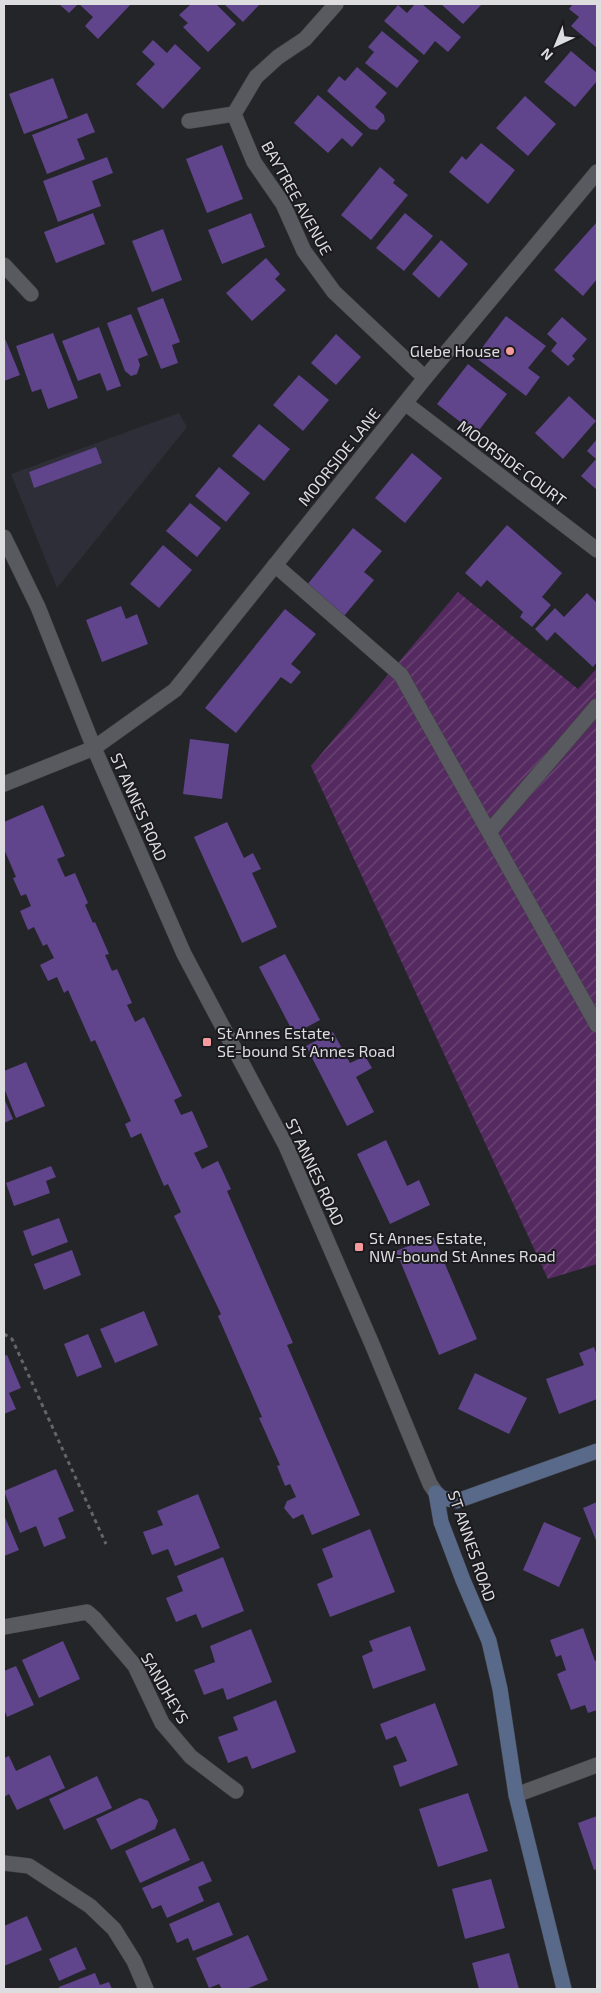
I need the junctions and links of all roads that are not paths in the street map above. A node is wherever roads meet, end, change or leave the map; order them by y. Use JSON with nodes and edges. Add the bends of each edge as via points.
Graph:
{"nodes":[{"id":1,"x":336,"y":4,"type":"edge"},
{"id":2,"x":234,"y":114,"type":"junction"},
{"id":3,"x":189,"y":121,"type":"dead end"},
{"id":4,"x":597,"y":172,"type":"edge"},
{"id":5,"x":4,"y":265,"type":"edge"},
{"id":6,"x":32,"y":294,"type":"dead end"},
{"id":7,"x":425,"y":378,"type":"junction"},
{"id":8,"x":405,"y":403,"type":"junction"},
{"id":9,"x":4,"y":537,"type":"edge"},
{"id":10,"x":597,"y":550,"type":"edge"},
{"id":11,"x":275,"y":565,"type":"junction"},
{"id":12,"x":597,"y":706,"type":"edge"},
{"id":13,"x":94,"y":748,"type":"junction"},
{"id":14,"x":4,"y":784,"type":"edge"},
{"id":15,"x":489,"y":832,"type":"junction"},
{"id":16,"x":597,"y":1025,"type":"edge"},
{"id":17,"x":597,"y":1451,"type":"edge"},
{"id":18,"x":436,"y":1493,"type":"junction"},
{"id":19,"x":4,"y":1627,"type":"edge"},
{"id":20,"x":597,"y":1765,"type":"edge"},
{"id":21,"x":236,"y":1791,"type":"dead end"},
{"id":22,"x":516,"y":1795,"type":"junction"},
{"id":23,"x":4,"y":1863,"type":"edge"},
{"id":24,"x":146,"y":1989,"type":"edge"},
{"id":25,"x":564,"y":1989,"type":"edge"}],
"edges":[{"from":1,"to":2,"type":"street","via":[[305,39],[256,77]]},
{"from":2,"to":3,"type":"street"},
{"from":2,"to":7,"type":"street","name":"BAYTREE AVENUE","via":[[254,162],[283,204],[304,251],[334,292]]},
{"from":4,"to":7,"type":"street","name":"MOORSIDE LANE"},
{"from":5,"to":6,"type":"street"},
{"from":7,"to":8,"type":"street","name":"MOORSIDE LANE"},
{"from":8,"to":10,"type":"street","name":"MOORSIDE COURT"},
{"from":8,"to":11,"type":"street","name":"MOORSIDE LANE"},
{"from":9,"to":13,"type":"street","name":"ST ANNES ROAD","via":[[38,607]]},
{"from":11,"to":13,"type":"street","name":"MOORSIDE LANE","via":[[175,690]]},
{"from":11,"to":15,"type":"street","via":[[402,675]]},
{"from":12,"to":15,"type":"street"},
{"from":13,"to":14,"type":"street","name":"MOORSIDE LANE"},
{"from":13,"to":18,"type":"street","name":"ST ANNES ROAD","via":[[184,954],[286,1146]]},
{"from":15,"to":16,"type":"street"},
{"from":17,"to":18,"type":"street","via":[[457,1501],[442,1498]]},
{"from":18,"to":22,"type":"street","name":"ST ANNES ROAD","via":[[442,1522],[489,1641],[500,1689]]},
{"from":19,"to":21,"type":"street","name":"SANDHEYS","via":[[87,1612],[135,1666],[162,1724],[191,1757]]},
{"from":20,"to":22,"type":"street"},
{"from":22,"to":25,"type":"street","name":"ST ANNES ROAD"},
{"from":23,"to":24,"type":"street","via":[[29,1866],[90,1906],[114,1929],[134,1961]]}]}
